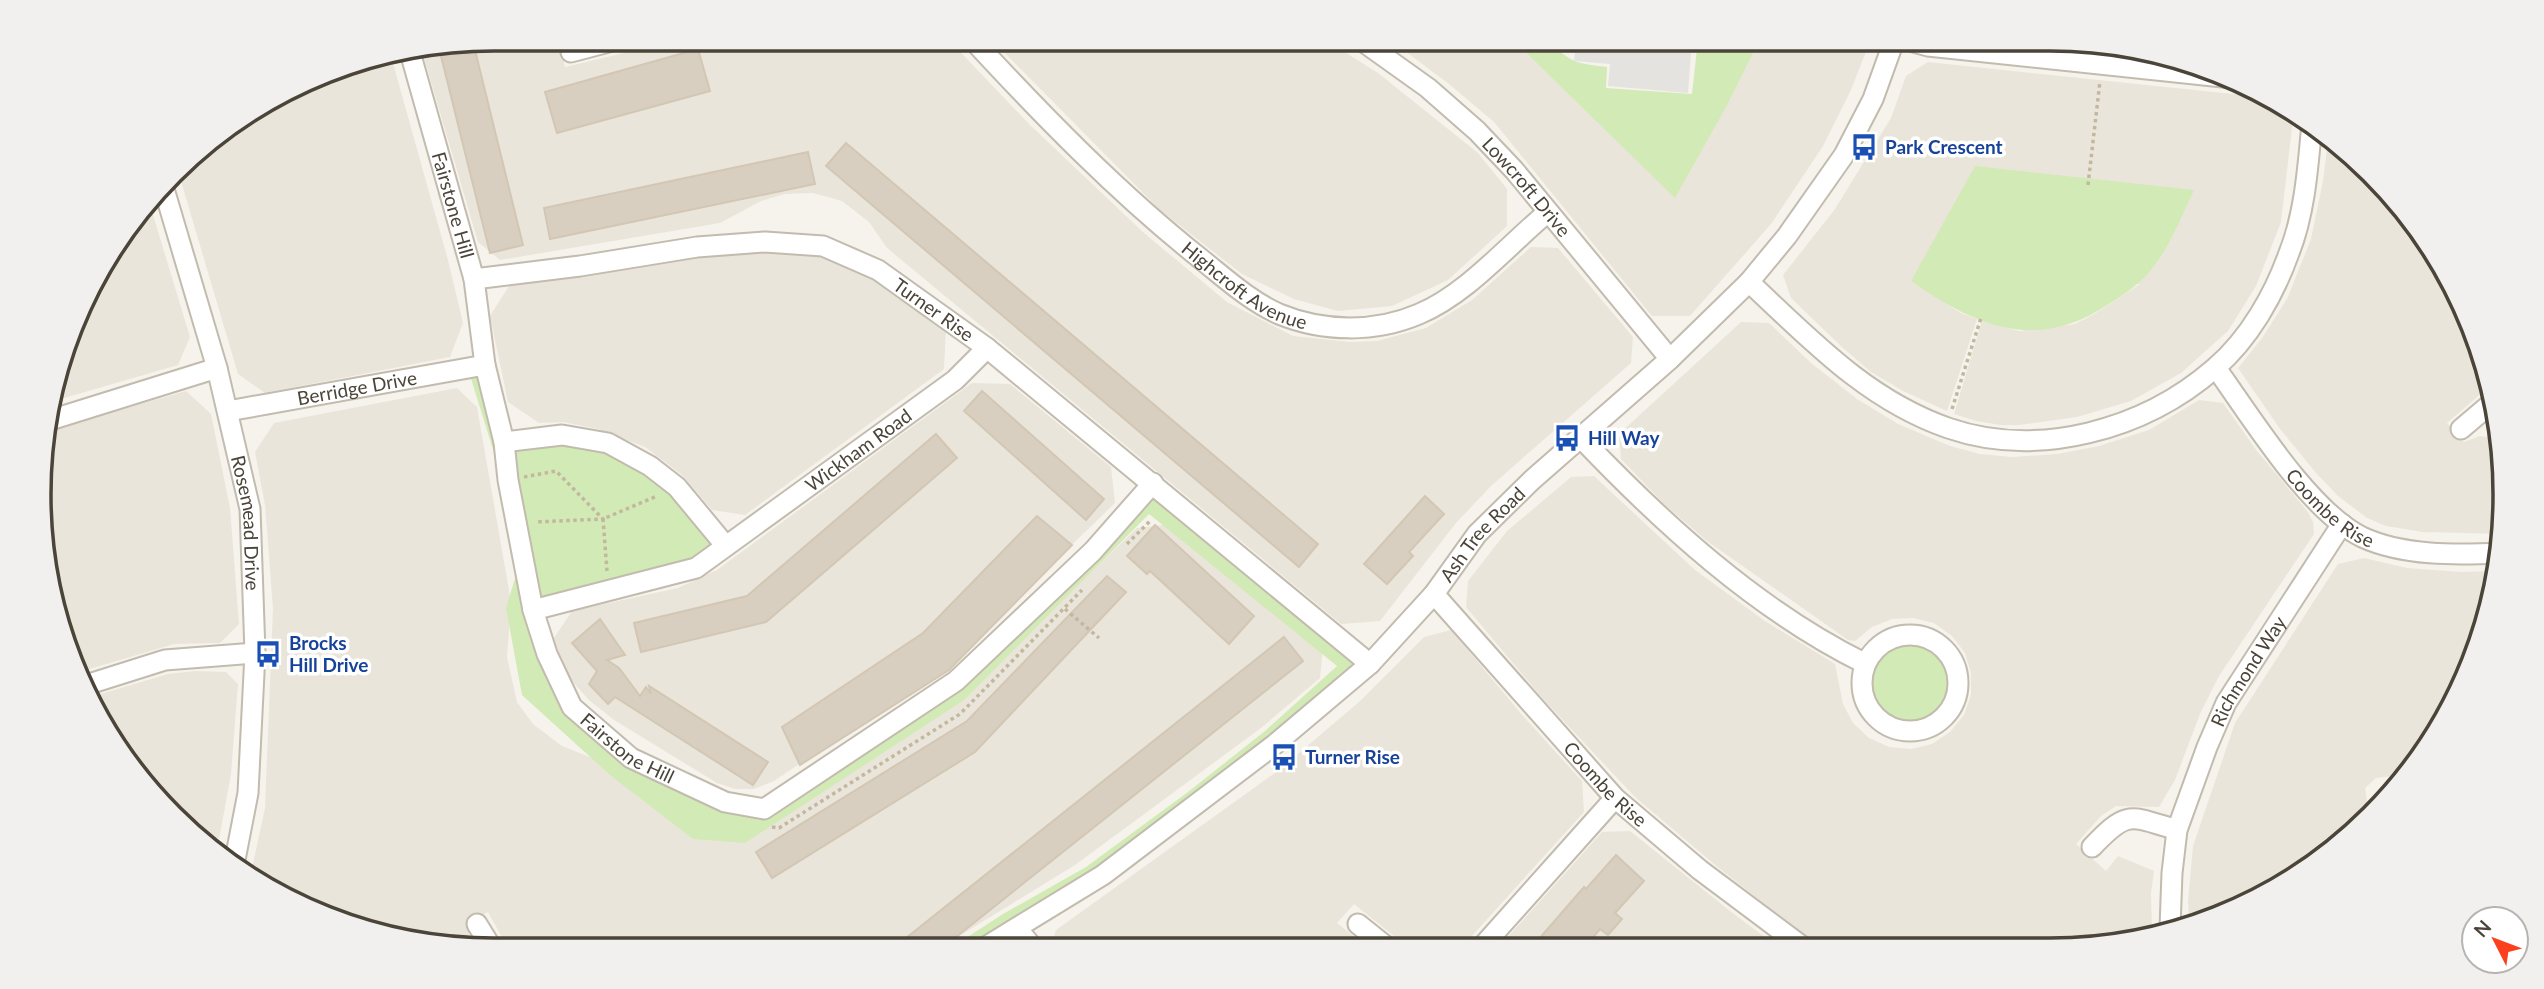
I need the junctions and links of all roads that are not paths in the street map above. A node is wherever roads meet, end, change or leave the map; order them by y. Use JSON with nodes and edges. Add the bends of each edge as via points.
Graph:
{"nodes":[{"id":1,"x":575,"y":51,"type":"edge"},
{"id":2,"x":986,"y":51,"type":"edge"},
{"id":3,"x":1376,"y":51,"type":"edge"},
{"id":4,"x":1892,"y":51,"type":"edge"},
{"id":5,"x":1967,"y":51,"type":"edge"},
{"id":6,"x":571,"y":52,"type":"dead end"},
{"id":7,"x":412,"y":58,"type":"edge"},
{"id":8,"x":2192,"y":74,"type":"edge"},
{"id":9,"x":2310,"y":136,"type":"edge"},
{"id":10,"x":165,"y":197,"type":"edge"},
{"id":11,"x":1548,"y":212,"type":"junction"},
{"id":12,"x":474,"y":279,"type":"junction"},
{"id":13,"x":1749,"y":282,"type":"junction"},
{"id":14,"x":987,"y":348,"type":"junction"},
{"id":15,"x":1670,"y":359,"type":"junction"},
{"id":16,"x":485,"y":365,"type":"junction"},
{"id":17,"x":217,"y":368,"type":"junction"},
{"id":18,"x":2216,"y":368,"type":"junction"},
{"id":19,"x":228,"y":411,"type":"junction"},
{"id":20,"x":2486,"y":414,"type":"edge"},
{"id":21,"x":58,"y":418,"type":"edge"},
{"id":22,"x":2461,"y":429,"type":"dead end"},
{"id":23,"x":1581,"y":438,"type":"junction"},
{"id":24,"x":504,"y":442,"type":"junction"},
{"id":25,"x":1153,"y":483,"type":"junction"},
{"id":26,"x":2342,"y":524,"type":"junction"},
{"id":27,"x":725,"y":545,"type":"junction"},
{"id":28,"x":2489,"y":553,"type":"edge"},
{"id":29,"x":1434,"y":594,"type":"junction"},
{"id":30,"x":533,"y":610,"type":"junction"},
{"id":31,"x":255,"y":653,"type":"junction"},
{"id":32,"x":1864,"y":663,"type":"junction"},
{"id":33,"x":1370,"y":664,"type":"junction"},
{"id":34,"x":93,"y":683,"type":"edge"},
{"id":35,"x":1615,"y":798,"type":"junction"},
{"id":36,"x":2177,"y":830,"type":"junction"},
{"id":37,"x":2092,"y":847,"type":"dead end"},
{"id":38,"x":236,"y":855,"type":"edge"},
{"id":39,"x":2170,"y":921,"type":"edge"},
{"id":40,"x":477,"y":924,"type":"dead end"},
{"id":41,"x":1358,"y":924,"type":"dead end"},
{"id":42,"x":1017,"y":928,"type":"junction"},
{"id":43,"x":485,"y":938,"type":"edge"},
{"id":44,"x":1000,"y":938,"type":"edge"},
{"id":45,"x":1025,"y":938,"type":"edge"},
{"id":46,"x":1376,"y":938,"type":"edge"},
{"id":47,"x":1490,"y":938,"type":"edge"},
{"id":48,"x":1791,"y":938,"type":"edge"}],
"edges":[{"from":1,"to":6,"type":"street"},
{"from":2,"to":11,"type":"street","name":"Highcroft Avenue","via":[[1154,222],[1249,297],[1278,314],[1307,323],[1366,327],[1420,314],[1464,286]]},
{"from":3,"to":11,"type":"street","name":"Lowcroft Drive","via":[[1477,131]]},
{"from":4,"to":13,"type":"street","name":"Ash Tree Road","via":[[1844,155]]},
{"from":5,"to":8,"type":"street"},
{"from":7,"to":12,"type":"street","name":"Fairstone Hill"},
{"from":9,"to":18,"type":"street","via":[[2290,252],[2269,298],[2242,340]]},
{"from":10,"to":17,"type":"street","name":"Rosemead Drive"},
{"from":11,"to":15,"type":"street","name":"Lowcroft Drive"},
{"from":12,"to":14,"type":"street","name":"Turner Rise","via":[[697,247],[765,242],[823,246],[878,270]]},
{"from":12,"to":16,"type":"street","name":"Fairstone Hill"},
{"from":13,"to":15,"type":"street","name":"Ash Tree Road"},
{"from":13,"to":18,"type":"street","via":[[1873,392],[1980,438],[2016,441],[2087,433],[2137,418]]},
{"from":14,"to":25,"type":"street","name":"Turner Rise"},
{"from":14,"to":27,"type":"street","name":"Wickham Road","via":[[955,380]]},
{"from":15,"to":23,"type":"street","name":"Ash Tree Road"},
{"from":16,"to":19,"type":"street","name":"Berridge Drive"},
{"from":16,"to":24,"type":"street","name":"Fairstone Hill"},
{"from":17,"to":19,"type":"street","name":"Rosemead Drive"},
{"from":17,"to":21,"type":"street"},
{"from":18,"to":26,"type":"street","name":"Coombe Rise","via":[[2303,486]]},
{"from":19,"to":31,"type":"street","name":"Rosemead Drive","via":[[250,509]]},
{"from":20,"to":22,"type":"street"},
{"from":23,"to":29,"type":"street","name":"Ash Tree Road","via":[[1477,534]]},
{"from":23,"to":32,"type":"street","via":[[1693,547],[1755,594]]},
{"from":24,"to":27,"type":"street","via":[[562,435],[608,443],[677,487]]},
{"from":24,"to":30,"type":"street","name":"Fairstone Hill"},
{"from":25,"to":30,"type":"street","name":"Fairstone Hill","via":[[1093,551],[956,681],[764,809],[724,802],[631,758],[572,708]]},
{"from":25,"to":33,"type":"street","name":"Turner Rise"},
{"from":26,"to":28,"type":"street","name":"Coombe Rise","via":[[2394,547]]},
{"from":26,"to":36,"type":"street","name":"Richmond Way","via":[[2226,704]]},
{"from":27,"to":30,"type":"street","name":"Wickham Road","via":[[696,568]]},
{"from":29,"to":33,"type":"street","name":"Ash Tree Road"},
{"from":29,"to":35,"type":"street","name":"Coombe Rise"},
{"from":31,"to":34,"type":"street","via":[[165,660]]},
{"from":31,"to":38,"type":"street","name":"Rosemead Drive","via":[[248,793]]},
{"from":32,"to":32,"type":"street","via":[[1890,639],[1921,636],[1936,642],[1955,666],[1958,681],[1949,712],[1938,723],[1907,732],[1877,720],[1861,691]]},
{"from":33,"to":42,"type":"street","name":"Ash Tree Road","via":[[1274,745],[1103,875]]},
{"from":35,"to":47,"type":"street"},
{"from":35,"to":48,"type":"street","name":"Coombe Rise"},
{"from":36,"to":37,"type":"street","via":[[2125,819],[2112,825]]},
{"from":36,"to":39,"type":"street","name":"Richmond Way"},
{"from":40,"to":43,"type":"street"},
{"from":41,"to":46,"type":"street"},
{"from":42,"to":44,"type":"street","name":"Ash Tree Road"},
{"from":42,"to":45,"type":"street"}]}
